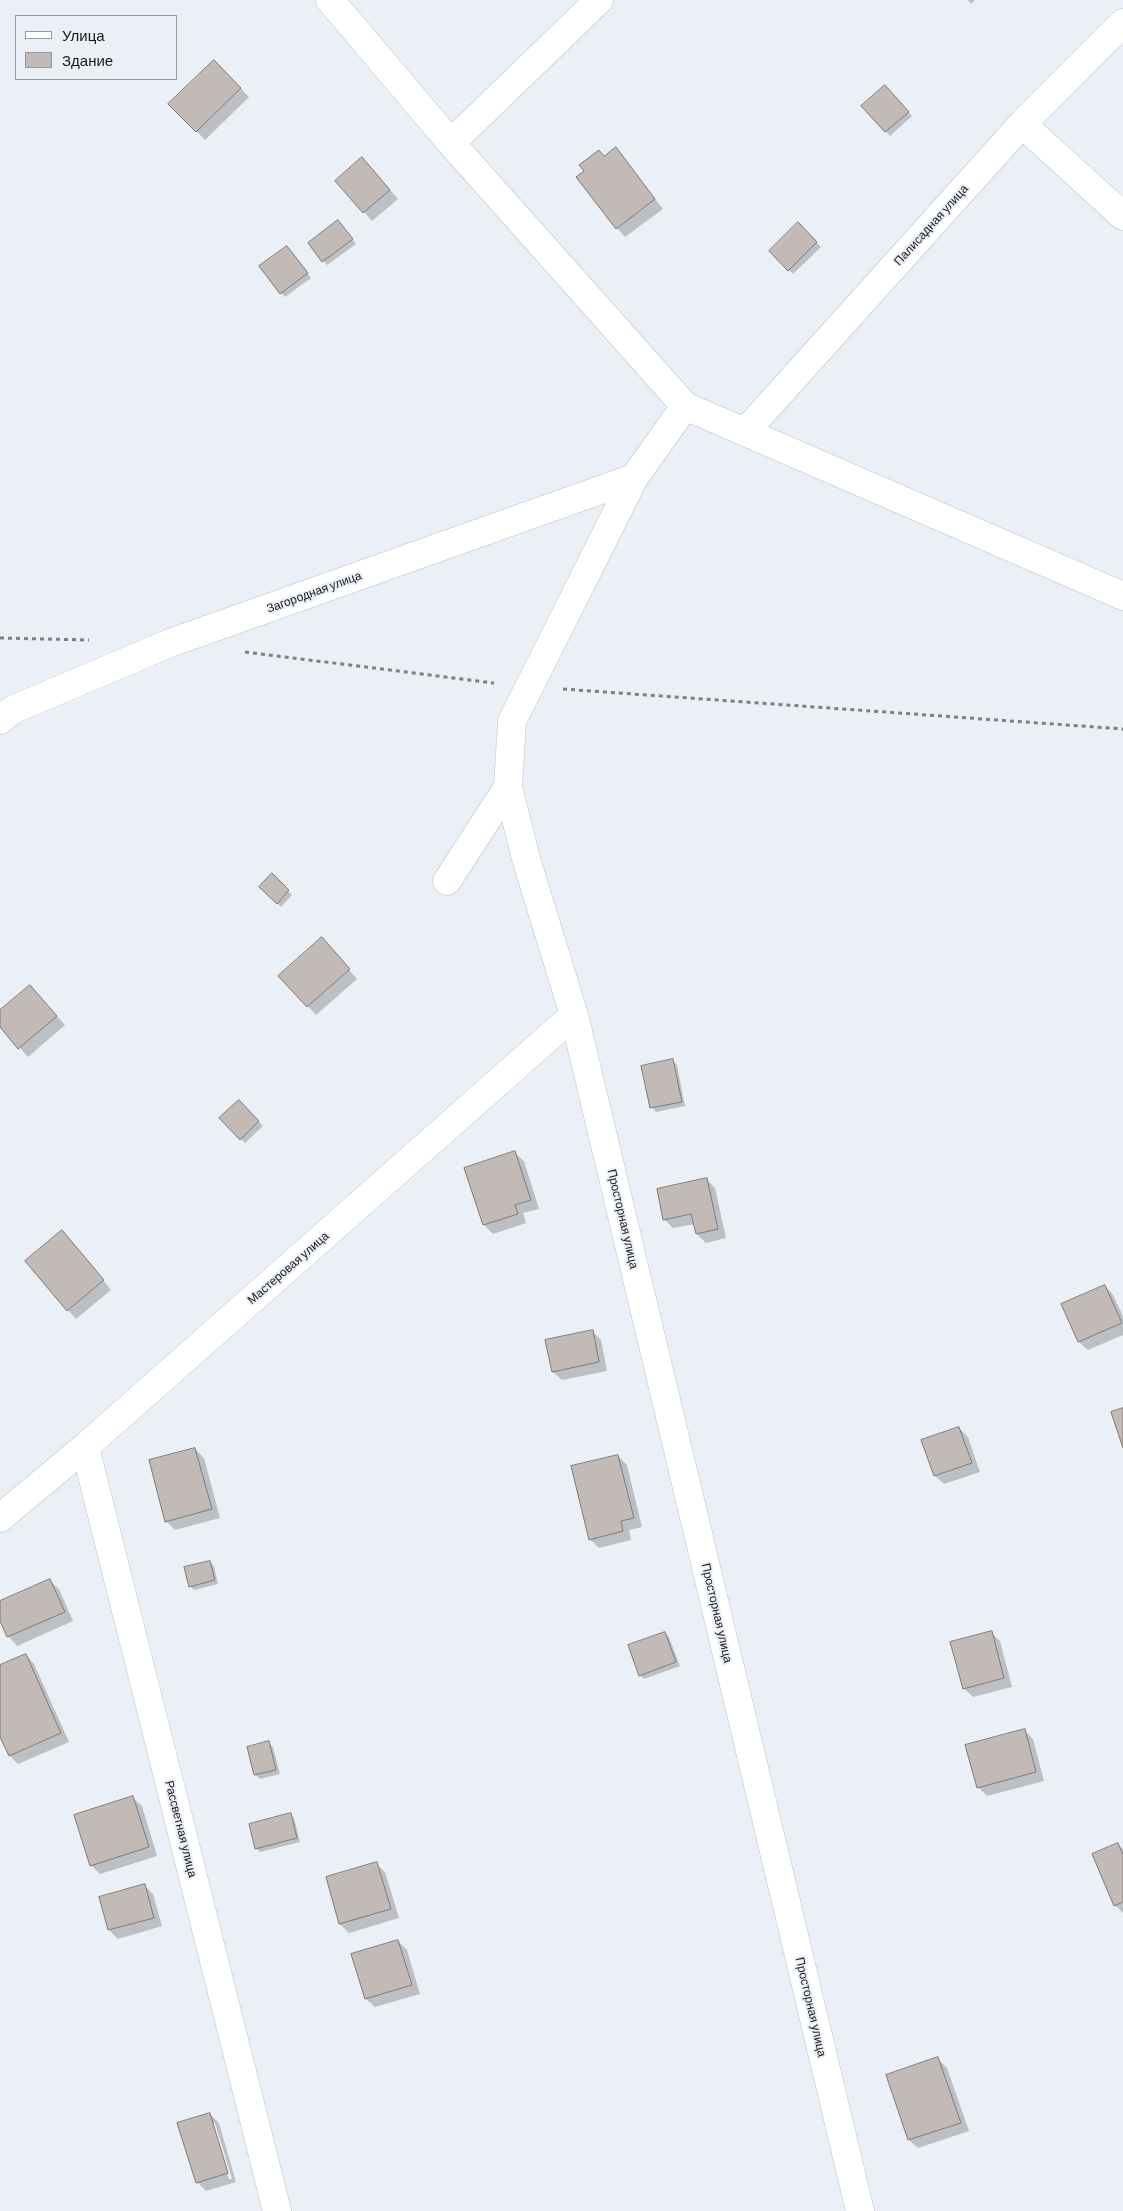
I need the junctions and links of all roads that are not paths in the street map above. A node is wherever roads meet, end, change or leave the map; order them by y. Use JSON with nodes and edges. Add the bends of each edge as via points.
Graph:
{"nodes":[{"id":1,"x":330,"y":0,"type":"edge"},
{"id":2,"x":599,"y":0,"type":"edge"},
{"id":3,"x":1123,"y":23,"type":"edge"},
{"id":4,"x":1022,"y":124,"type":"junction"},
{"id":5,"x":451,"y":143,"type":"junction"},
{"id":6,"x":1123,"y":216,"type":"edge"},
{"id":7,"x":684,"y":406,"type":"junction"},
{"id":8,"x":746,"y":432,"type":"junction"},
{"id":9,"x":634,"y":478,"type":"junction"},
{"id":10,"x":1123,"y":596,"type":"edge"},
{"id":11,"x":4,"y":708,"type":"edge"},
{"id":12,"x":508,"y":787,"type":"junction"},
{"id":13,"x":447,"y":881,"type":"dead end"},
{"id":14,"x":574,"y":1015,"type":"junction"},
{"id":15,"x":85,"y":1447,"type":"junction"},
{"id":16,"x":0,"y":1518,"type":"edge"},
{"id":17,"x":278,"y":2211,"type":"edge"},
{"id":18,"x":860,"y":2211,"type":"edge"}],
"edges":[{"from":1,"to":5,"type":"street"},
{"from":2,"to":5,"type":"street"},
{"from":3,"to":4,"type":"street","name":"Палисадная улица"},
{"from":4,"to":6,"type":"street"},
{"from":4,"to":8,"type":"street","name":"Палисадная улица"},
{"from":5,"to":7,"type":"street"},
{"from":7,"to":8,"type":"street"},
{"from":7,"to":9,"type":"street"},
{"from":8,"to":10,"type":"street"},
{"from":9,"to":11,"type":"street","name":"Загородная улица","via":[[170,642]]},
{"from":9,"to":12,"type":"street","via":[[512,721]]},
{"from":12,"to":13,"type":"street"},
{"from":12,"to":14,"type":"street","name":"Просторная улица","via":[[527,862]]},
{"from":14,"to":15,"type":"street","name":"Мастеровая улица"},
{"from":14,"to":18,"type":"street","name":"Просторная улица"},
{"from":15,"to":16,"type":"street","name":"Мастеровая улица"},
{"from":15,"to":17,"type":"street","name":"Рассветная улица"}]}
